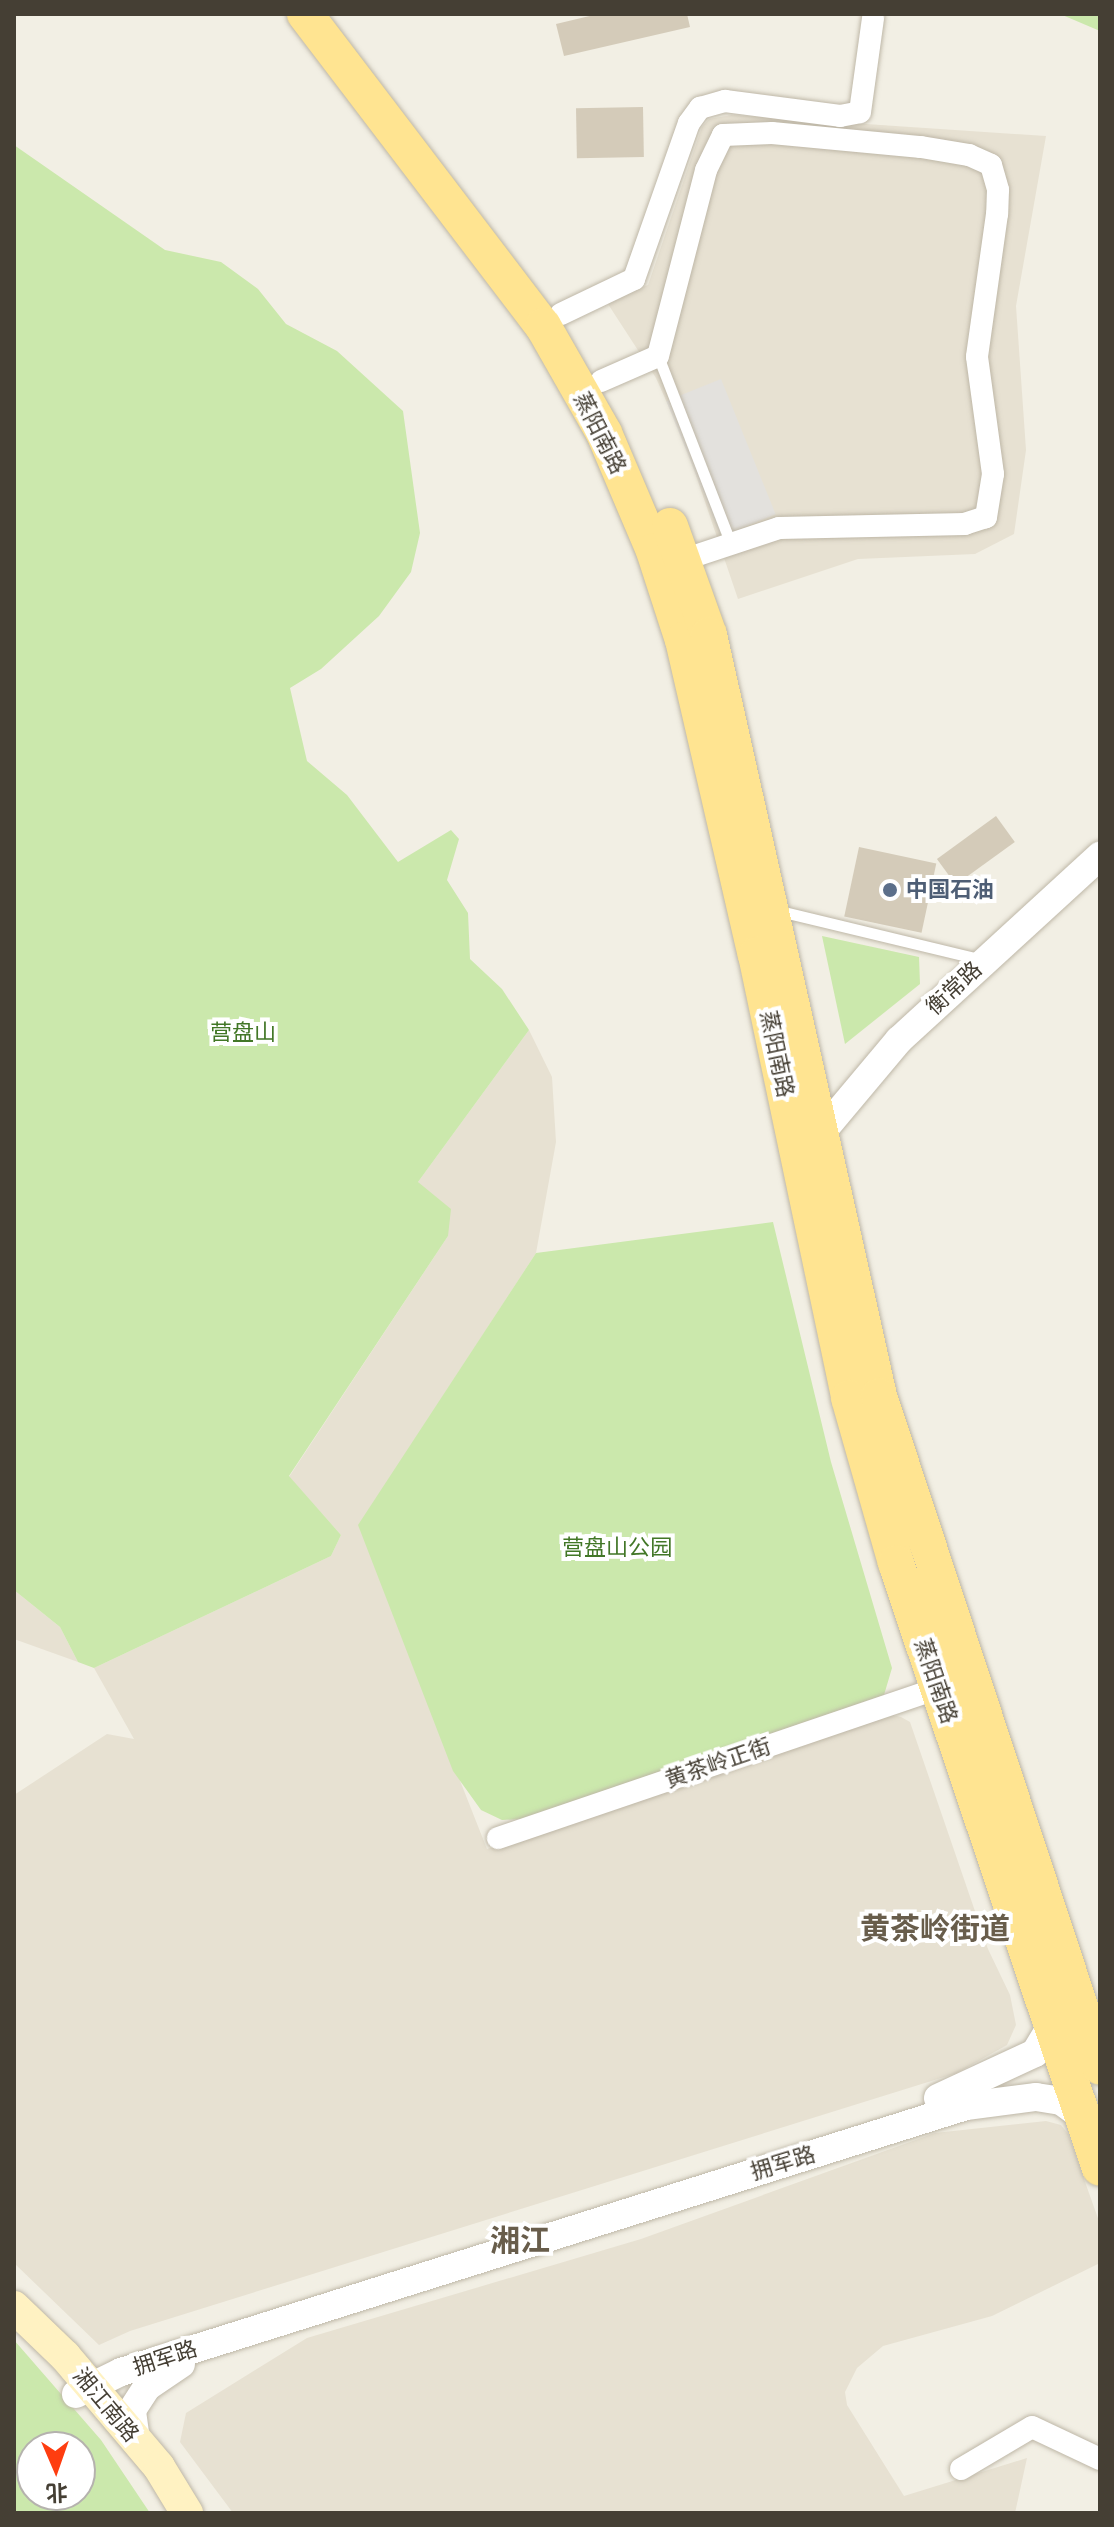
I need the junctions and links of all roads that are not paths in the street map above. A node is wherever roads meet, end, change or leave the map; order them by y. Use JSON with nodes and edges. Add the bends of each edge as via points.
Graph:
{"nodes":[{"id":1,"x":305,"y":14,"type":"edge"},
{"id":2,"x":336,"y":14,"type":"edge"},
{"id":3,"x":873,"y":18,"type":"dead end"},
{"id":4,"x":561,"y":314,"type":"junction"},
{"id":5,"x":658,"y":356,"type":"junction"},
{"id":6,"x":601,"y":381,"type":"junction"},
{"id":7,"x":731,"y":544,"type":"junction"},
{"id":8,"x":683,"y":560,"type":"junction"},
{"id":9,"x":1100,"y":856,"type":"edge"},
{"id":10,"x":772,"y":909,"type":"junction"},
{"id":11,"x":985,"y":960,"type":"junction"},
{"id":12,"x":821,"y":1133,"type":"junction"},
{"id":13,"x":938,"y":1688,"type":"junction"},
{"id":14,"x":498,"y":1838,"type":"dead end"},
{"id":15,"x":1052,"y":2025,"type":"junction"},
{"id":16,"x":1096,"y":2041,"type":"edge"},
{"id":17,"x":1083,"y":2117,"type":"junction"},
{"id":18,"x":1100,"y":2168,"type":"edge"},
{"id":19,"x":14,"y":2307,"type":"edge"},
{"id":20,"x":14,"y":2328,"type":"edge"},
{"id":21,"x":222,"y":2340,"type":"junction"},
{"id":22,"x":84,"y":2387,"type":"junction"},
{"id":23,"x":136,"y":2440,"type":"junction"},
{"id":24,"x":1100,"y":2459,"type":"edge"},
{"id":25,"x":961,"y":2469,"type":"dead end"},
{"id":26,"x":166,"y":2513,"type":"edge"},
{"id":27,"x":187,"y":2513,"type":"edge"}],
"edges":[{"from":1,"to":13,"type":"main road","name":"蒸阳南路","via":[[543,326],[604,433],[654,551],[683,640],[728,835],[849,1398]]},
{"from":2,"to":4,"type":"main road","name":"蒸阳南路"},
{"from":3,"to":4,"type":"street","via":[[860,112],[840,116],[725,101],[700,108],[689,123],[634,279]]},
{"from":4,"to":6,"type":"main road","name":"蒸阳南路"},
{"from":5,"to":6,"type":"street"},
{"from":5,"to":7,"type":"lane"},
{"from":5,"to":7,"type":"street","via":[[706,170],[723,135],[772,133],[921,147],[969,155],[991,165],[997,214],[977,357],[993,474],[986,517],[965,524],[779,528]]},
{"from":6,"to":8,"type":"main road","name":"蒸阳南路","via":[[628,427]]},
{"from":7,"to":8,"type":"street"},
{"from":8,"to":10,"type":"main road","name":"蒸阳南路","via":[[709,635]]},
{"from":9,"to":11,"type":"street","name":"衡常路"},
{"from":10,"to":11,"type":"lane"},
{"from":10,"to":12,"type":"main road","name":"蒸阳南路"},
{"from":11,"to":12,"type":"street","name":"衡常路","via":[[899,1040]]},
{"from":12,"to":16,"type":"main road","name":"蒸阳南路","via":[[879,1396]]},
{"from":13,"to":14,"type":"street","name":"黄茶岭正街"},
{"from":13,"to":15,"type":"main road","name":"蒸阳南路"},
{"from":15,"to":17,"type":"main road","name":"蒸阳南路"},
{"from":15,"to":22,"type":"street","name":"拥军路","via":[[1035,2053],[965,2090],[114,2361]]},
{"from":17,"to":18,"type":"main road","name":"蒸阳南路"},
{"from":17,"to":21,"type":"street","name":"拥军路","via":[[1061,2101],[1036,2097],[966,2106]]},
{"from":19,"to":22,"type":"main road","name":"湘江南路"},
{"from":20,"to":22,"type":"main road","name":"湘江南路"},
{"from":21,"to":22,"type":"street","name":"拥军路"},
{"from":21,"to":23,"type":"street","via":[[147,2387],[132,2410]]},
{"from":22,"to":23,"type":"main road","name":"湘江南路"},
{"from":22,"to":26,"type":"main road","name":"湘江南路"},
{"from":23,"to":27,"type":"main road","name":"湘江南路"},
{"from":24,"to":25,"type":"street","via":[[1032,2427]]}]}
